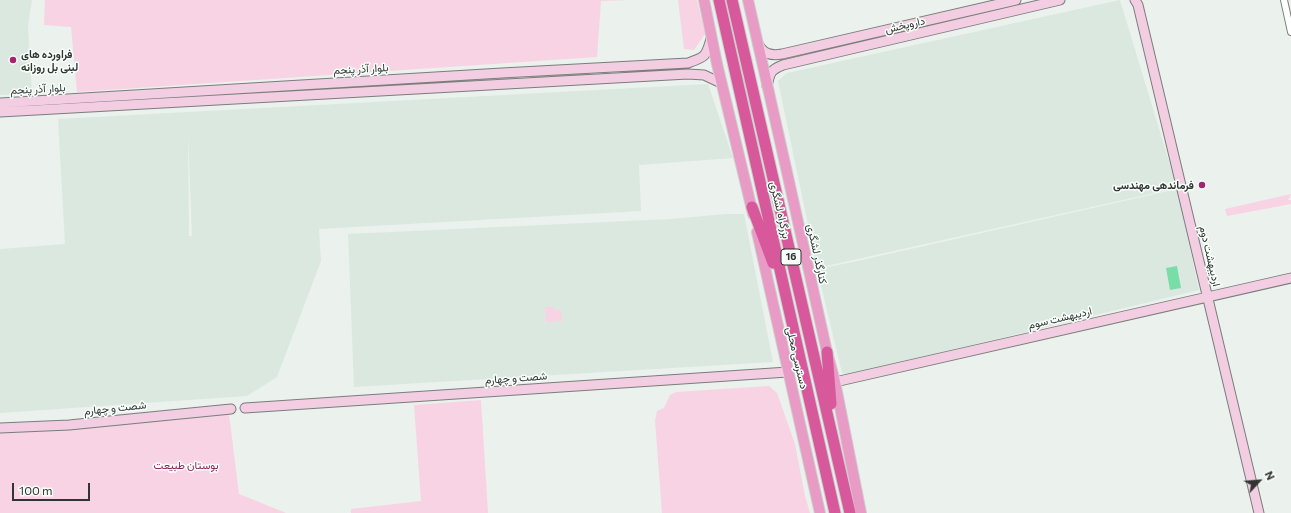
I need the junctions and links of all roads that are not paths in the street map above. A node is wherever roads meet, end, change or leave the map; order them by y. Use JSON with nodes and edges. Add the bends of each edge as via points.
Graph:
{"nodes":[{"id":1,"x":704,"y":0,"type":"edge"},
{"id":2,"x":719,"y":0,"type":"edge"},
{"id":3,"x":732,"y":0,"type":"edge"},
{"id":4,"x":748,"y":0,"type":"edge"},
{"id":5,"x":1016,"y":0,"type":"edge"},
{"id":6,"x":1060,"y":0,"type":"edge"},
{"id":7,"x":1284,"y":0,"type":"edge"},
{"id":8,"x":1137,"y":2,"type":"edge"},
{"id":9,"x":1291,"y":32,"type":"edge"},
{"id":10,"x":711,"y":39,"type":"junction"},
{"id":11,"x":756,"y":39,"type":"junction"},
{"id":12,"x":782,"y":54,"type":"junction"},
{"id":13,"x":783,"y":65,"type":"junction"},
{"id":14,"x":722,"y":83,"type":"junction"},
{"id":15,"x":767,"y":87,"type":"junction"},
{"id":16,"x":121,"y":100,"type":"junction"},
{"id":17,"x":0,"y":103,"type":"edge"},
{"id":18,"x":0,"y":112,"type":"edge"},
{"id":19,"x":752,"y":207,"type":"junction"},
{"id":20,"x":1291,"y":278,"type":"edge"},
{"id":21,"x":1207,"y":297,"type":"junction"},
{"id":22,"x":791,"y":317,"type":"junction"},
{"id":23,"x":827,"y":352,"type":"junction"},
{"id":24,"x":788,"y":372,"type":"junction"},
{"id":25,"x":835,"y":382,"type":"junction"},
{"id":26,"x":245,"y":408,"type":"dead end"},
{"id":27,"x":231,"y":409,"type":"dead end"},
{"id":28,"x":0,"y":428,"type":"edge"},
{"id":29,"x":835,"y":450,"type":"junction"},
{"id":30,"x":820,"y":513,"type":"edge"},
{"id":31,"x":835,"y":513,"type":"edge"},
{"id":32,"x":850,"y":513,"type":"edge"},
{"id":33,"x":861,"y":513,"type":"edge"},
{"id":34,"x":1259,"y":513,"type":"edge"}],
"edges":[{"from":1,"to":10,"type":"main road"},
{"from":2,"to":22,"type":"highway","name":"بزرگراه لشگری","number":"16"},
{"from":3,"to":29,"type":"highway","name":"بزرگراه لشگری","number":"16"},
{"from":4,"to":11,"type":"main road","name":"کنارگذر لشگری"},
{"from":5,"to":12,"type":"street","name":"داروپخش"},
{"from":6,"to":13,"type":"street","name":"داروپخش"},
{"from":7,"to":9,"type":"street"},
{"from":8,"to":21,"type":"street","name":"اردیبهشت دوم"},
{"from":10,"to":14,"type":"main road"},
{"from":10,"to":16,"type":"street","name":"بلوار آذر پنجم","via":[[707,54],[688,63],[502,73]]},
{"from":11,"to":12,"type":"street","name":"داروپخش","via":[[766,53]]},
{"from":11,"to":15,"type":"main road","name":"کنارگذر لشگری"},
{"from":12,"to":13,"type":"street","via":[[780,62]]},
{"from":13,"to":15,"type":"street","name":"داروپخش","via":[[770,73]]},
{"from":14,"to":16,"type":"street","name":"بلوار آذر پنجم","via":[[704,75],[688,74]]},
{"from":14,"to":19,"type":"main road"},
{"from":15,"to":23,"type":"main road","name":"کنارگذر لشگری"},
{"from":16,"to":17,"type":"street","name":"بلوار آذر پنجم"},
{"from":16,"to":18,"type":"street","name":"بلوار آذر پنجم"},
{"from":19,"to":22,"type":"highway"},
{"from":19,"to":24,"type":"main road","name":"دسترسی محلی"},
{"from":20,"to":21,"type":"street","name":"اردیبهشت سوم"},
{"from":21,"to":25,"type":"street","name":"اردیبهشت سوم"},
{"from":21,"to":34,"type":"street","name":"اردیبهشت دوم"},
{"from":22,"to":31,"type":"highway","name":"بزرگراه لشگری","number":"16"},
{"from":23,"to":25,"type":"main road","name":"کنارگذر لشگری"},
{"from":23,"to":29,"type":"highway"},
{"from":24,"to":26,"type":"street","name":"شصت و چهارم"},
{"from":24,"to":30,"type":"main road","name":"دسترسی محلی"},
{"from":25,"to":33,"type":"main road","name":"کنارگذر لشگری"},
{"from":27,"to":28,"type":"street","name":"شصت و چهارم","via":[[69,425]]},
{"from":29,"to":32,"type":"highway","name":"بزرگراه لشگری","number":"16"}]}
